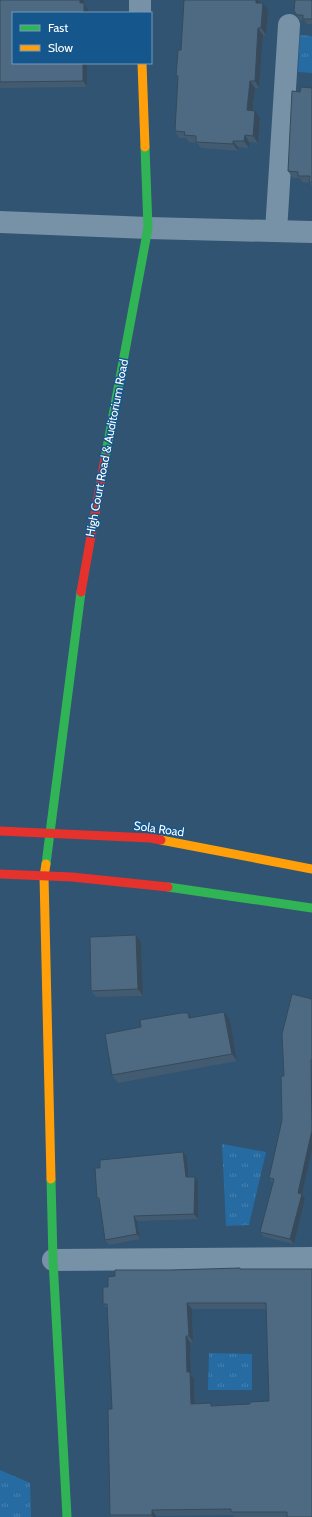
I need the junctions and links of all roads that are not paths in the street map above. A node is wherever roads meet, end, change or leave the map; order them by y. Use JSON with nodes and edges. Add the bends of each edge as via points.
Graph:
{"nodes":[{"id":1,"x":140,"y":0,"type":"edge"},
{"id":2,"x":140,"y":12,"type":"edge"},
{"id":3,"x":289,"y":25,"type":"dead end"},
{"id":4,"x":142,"y":64,"type":"edge"},
{"id":5,"x":0,"y":222,"type":"edge"},
{"id":6,"x":148,"y":228,"type":"junction"},
{"id":7,"x":276,"y":231,"type":"junction"},
{"id":8,"x":312,"y":232,"type":"edge"},
{"id":9,"x":0,"y":831,"type":"edge"},
{"id":10,"x":51,"y":833,"type":"junction"},
{"id":11,"x":312,"y":869,"type":"edge"},
{"id":12,"x":0,"y":874,"type":"edge"},
{"id":13,"x":44,"y":876,"type":"junction"},
{"id":14,"x":267,"y":901,"type":"junction"},
{"id":15,"x":312,"y":908,"type":"edge"},
{"id":16,"x":306,"y":916,"type":"dead end"},
{"id":17,"x":312,"y":1258,"type":"edge"},
{"id":18,"x":54,"y":1260,"type":"junction"},
{"id":19,"x":67,"y":1517,"type":"edge"}],
"edges":[{"from":1,"to":2,"type":"street"},
{"from":3,"to":7,"type":"street"},
{"from":4,"to":6,"type":"street","name":"High Court Road & Auditorium Road"},
{"from":5,"to":6,"type":"street"},
{"from":6,"to":7,"type":"street"},
{"from":6,"to":10,"type":"street","name":"High Court Road & Auditorium Road","via":[[83,577]]},
{"from":7,"to":8,"type":"street"},
{"from":9,"to":10,"type":"street","name":"Sola Road"},
{"from":10,"to":11,"type":"street","name":"Sola Road","via":[[150,838]]},
{"from":10,"to":13,"type":"street","name":"High Court Road & Auditorium Road"},
{"from":12,"to":13,"type":"street"},
{"from":13,"to":14,"type":"street","via":[[176,888]]},
{"from":13,"to":18,"type":"street","name":"High Court Road & Auditorium Road"},
{"from":14,"to":15,"type":"street"},
{"from":14,"to":16,"type":"street"},
{"from":17,"to":18,"type":"street"},
{"from":18,"to":19,"type":"street","name":"High Court Road & Auditorium Road"}]}
